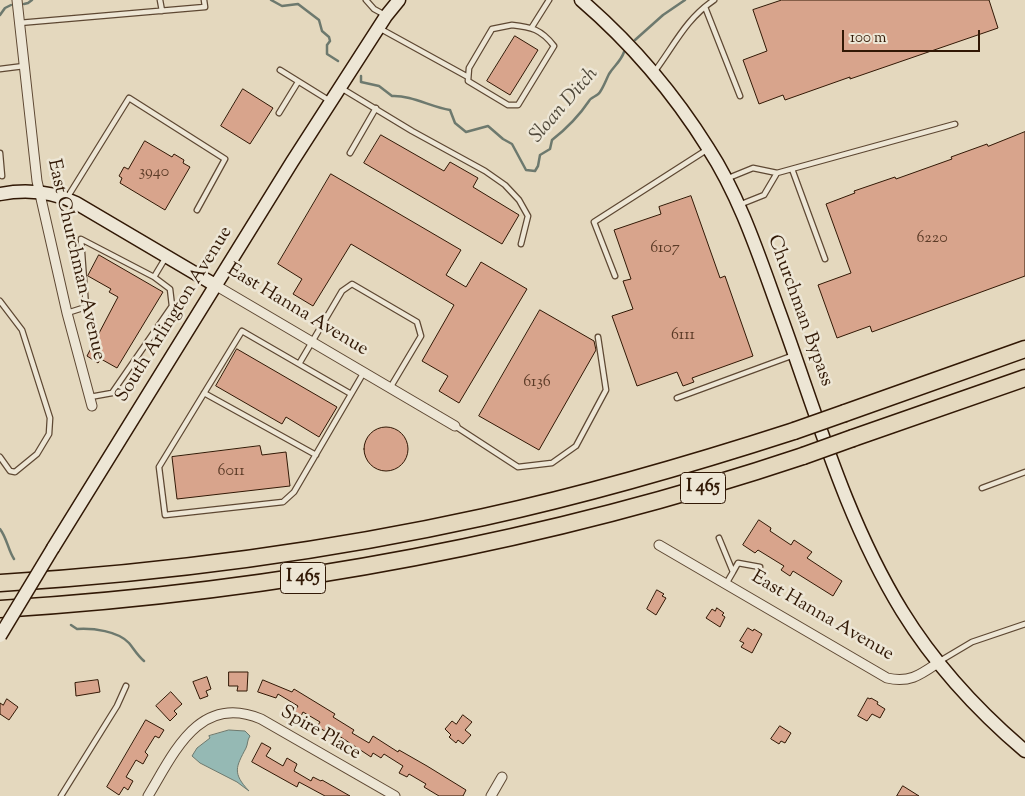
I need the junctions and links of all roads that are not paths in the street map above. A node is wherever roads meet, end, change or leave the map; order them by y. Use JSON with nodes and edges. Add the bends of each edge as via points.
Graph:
{"nodes":[{"id":1,"x":17,"y":0,"type":"edge"},
{"id":2,"x":160,"y":0,"type":"edge"},
{"id":3,"x":204,"y":0,"type":"edge"},
{"id":4,"x":366,"y":0,"type":"edge"},
{"id":5,"x":393,"y":0,"type":"edge"},
{"id":6,"x":399,"y":0,"type":"edge"},
{"id":7,"x":549,"y":0,"type":"edge"},
{"id":8,"x":581,"y":0,"type":"edge"},
{"id":9,"x":714,"y":0,"type":"edge"},
{"id":10,"x":705,"y":6,"type":"junction"},
{"id":11,"x":162,"y":11,"type":"junction"},
{"id":12,"x":386,"y":16,"type":"junction"},
{"id":13,"x":19,"y":24,"type":"junction"},
{"id":14,"x":378,"y":27,"type":"junction"},
{"id":15,"x":532,"y":28,"type":"junction"},
{"id":16,"x":24,"y":66,"type":"junction"},
{"id":17,"x":0,"y":69,"type":"edge"},
{"id":18,"x":280,"y":70,"type":"dead end"},
{"id":19,"x":654,"y":72,"type":"junction"},
{"id":20,"x":468,"y":77,"type":"junction"},
{"id":21,"x":298,"y":82,"type":"junction"},
{"id":22,"x":340,"y":87,"type":"junction"},
{"id":23,"x":740,"y":96,"type":"dead end"},
{"id":24,"x":331,"y":101,"type":"junction"},
{"id":25,"x":376,"y":108,"type":"junction"},
{"id":26,"x":279,"y":113,"type":"dead end"},
{"id":27,"x":955,"y":124,"type":"dead end"},
{"id":28,"x":709,"y":148,"type":"junction"},
{"id":29,"x":0,"y":153,"type":"edge"},
{"id":30,"x":350,"y":153,"type":"dead end"},
{"id":31,"x":792,"y":169,"type":"junction"},
{"id":32,"x":777,"y":173,"type":"junction"},
{"id":33,"x":2,"y":176,"type":"dead end"},
{"id":34,"x":725,"y":179,"type":"junction"},
{"id":35,"x":40,"y":191,"type":"junction"},
{"id":36,"x":0,"y":194,"type":"edge"},
{"id":37,"x":67,"y":199,"type":"junction"},
{"id":38,"x":738,"y":205,"type":"junction"},
{"id":39,"x":197,"y":210,"type":"dead end"},
{"id":40,"x":521,"y":244,"type":"dead end"},
{"id":41,"x":167,"y":256,"type":"junction"},
{"id":42,"x":825,"y":259,"type":"dead end"},
{"id":43,"x":614,"y":276,"type":"dead end"},
{"id":44,"x":154,"y":277,"type":"junction"},
{"id":45,"x":215,"y":285,"type":"junction"},
{"id":46,"x":0,"y":302,"type":"edge"},
{"id":47,"x":67,"y":313,"type":"junction"},
{"id":48,"x":598,"y":338,"type":"dead end"},
{"id":49,"x":312,"y":342,"type":"junction"},
{"id":50,"x":1025,"y":349,"type":"edge"},
{"id":51,"x":795,"y":355,"type":"junction"},
{"id":52,"x":299,"y":364,"type":"junction"},
{"id":53,"x":364,"y":372,"type":"junction"},
{"id":54,"x":1025,"y":378,"type":"edge"},
{"id":55,"x":390,"y":388,"type":"junction"},
{"id":56,"x":204,"y":393,"type":"junction"},
{"id":57,"x":351,"y":394,"type":"junction"},
{"id":58,"x":676,"y":398,"type":"dead end"},
{"id":59,"x":91,"y":402,"type":"joint"},
{"id":60,"x":455,"y":426,"type":"joint"},
{"id":61,"x":316,"y":455,"type":"junction"},
{"id":62,"x":0,"y":457,"type":"edge"},
{"id":63,"x":1025,"y":472,"type":"edge"},
{"id":64,"x":982,"y":488,"type":"dead end"},
{"id":65,"x":719,"y":538,"type":"dead end"},
{"id":66,"x":659,"y":545,"type":"dead end"},
{"id":67,"x":760,"y":567,"type":"dead end"},
{"id":68,"x":733,"y":572,"type":"junction"},
{"id":69,"x":0,"y":582,"type":"edge"},
{"id":70,"x":726,"y":584,"type":"junction"},
{"id":71,"x":0,"y":609,"type":"edge"},
{"id":72,"x":1025,"y":624,"type":"edge"},
{"id":73,"x":0,"y":636,"type":"edge"},
{"id":74,"x":939,"y":662,"type":"junction"},
{"id":75,"x":126,"y":686,"type":"dead end"},
{"id":76,"x":1025,"y":751,"type":"edge"},
{"id":77,"x":502,"y":777,"type":"dead end"},
{"id":78,"x":61,"y":796,"type":"edge"},
{"id":79,"x":148,"y":796,"type":"edge"},
{"id":80,"x":395,"y":796,"type":"edge"},
{"id":81,"x":490,"y":796,"type":"edge"}],
"edges":[{"from":1,"to":13,"type":"street","name":"East Churchman Avenue"},
{"from":2,"to":11,"type":"lane"},
{"from":3,"to":11,"type":"lane","via":[[205,7]]},
{"from":4,"to":12,"type":"lane"},
{"from":5,"to":12,"type":"street","name":"South Arlington Avenue"},
{"from":6,"to":12,"type":"street","name":"South Arlington Avenue"},
{"from":7,"to":15,"type":"lane"},
{"from":8,"to":19,"type":"street","name":"Churchman Bypass"},
{"from":9,"to":10,"type":"lane"},
{"from":10,"to":19,"type":"lane","via":[[685,26]]},
{"from":10,"to":23,"type":"lane"},
{"from":11,"to":13,"type":"lane"},
{"from":12,"to":14,"type":"street","name":"South Arlington Avenue"},
{"from":13,"to":16,"type":"street","name":"East Churchman Avenue"},
{"from":14,"to":20,"type":"lane"},
{"from":14,"to":22,"type":"street","name":"South Arlington Avenue"},
{"from":15,"to":20,"type":"lane","via":[[512,25],[492,29],[468,68]]},
{"from":15,"to":20,"type":"lane","via":[[547,37],[554,46],[518,105],[508,105],[468,81]]},
{"from":16,"to":17,"type":"lane"},
{"from":16,"to":35,"type":"street","name":"East Churchman Avenue"},
{"from":18,"to":21,"type":"lane"},
{"from":19,"to":28,"type":"street","name":"Churchman Bypass"},
{"from":21,"to":24,"type":"lane"},
{"from":21,"to":26,"type":"lane"},
{"from":22,"to":24,"type":"street","name":"South Arlington Avenue"},
{"from":22,"to":25,"type":"lane"},
{"from":24,"to":45,"type":"street","name":"South Arlington Avenue"},
{"from":25,"to":30,"type":"lane"},
{"from":25,"to":40,"type":"lane","via":[[485,170],[505,185],[528,216]]},
{"from":27,"to":31,"type":"lane"},
{"from":28,"to":34,"type":"street","name":"Churchman Bypass"},
{"from":28,"to":43,"type":"lane","via":[[594,222]]},
{"from":29,"to":33,"type":"lane"},
{"from":31,"to":32,"type":"lane"},
{"from":31,"to":42,"type":"lane"},
{"from":32,"to":34,"type":"lane","via":[[754,168]]},
{"from":32,"to":38,"type":"lane","via":[[764,194]]},
{"from":34,"to":38,"type":"street","name":"Churchman Bypass"},
{"from":35,"to":36,"type":"street","name":"East Hanna Avenue"},
{"from":35,"to":37,"type":"street","name":"East Hanna Avenue"},
{"from":35,"to":47,"type":"street","name":"East Churchman Avenue"},
{"from":37,"to":39,"type":"lane","via":[[129,98],[226,159]]},
{"from":37,"to":41,"type":"street","name":"East Hanna Avenue"},
{"from":38,"to":51,"type":"street","name":"Churchman Bypass"},
{"from":41,"to":44,"type":"lane"},
{"from":41,"to":45,"type":"street","name":"East Hanna Avenue"},
{"from":44,"to":47,"type":"lane","via":[[81,239],[86,308]]},
{"from":44,"to":59,"type":"lane","via":[[170,290],[172,306],[112,393]]},
{"from":45,"to":49,"type":"street","name":"East Hanna Avenue"},
{"from":45,"to":73,"type":"street","name":"South Arlington Avenue","bridge":true},
{"from":46,"to":62,"type":"lane","via":[[22,330],[50,418],[49,434],[37,454],[15,472],[10,471]]},
{"from":47,"to":59,"type":"street","name":"East Churchman Avenue"},
{"from":48,"to":60,"type":"lane","via":[[606,390],[576,446],[552,463],[518,467]]},
{"from":49,"to":52,"type":"lane"},
{"from":49,"to":53,"type":"street","name":"East Hanna Avenue"},
{"from":49,"to":55,"type":"lane","via":[[342,290],[352,284],[417,322],[421,336]]},
{"from":50,"to":69,"type":"highway","number":"I 465","bridge":true,"via":[[794,431],[685,465],[502,513],[264,557]]},
{"from":51,"to":58,"type":"lane"},
{"from":51,"to":74,"type":"street","name":"Churchman Bypass","via":[[865,542],[903,612]]},
{"from":52,"to":56,"type":"lane","via":[[242,330]]},
{"from":52,"to":57,"type":"lane"},
{"from":53,"to":55,"type":"street","name":"East Hanna Avenue"},
{"from":53,"to":57,"type":"lane"},
{"from":54,"to":71,"type":"highway","number":"I 465","bridge":true,"via":[[803,456],[643,505],[500,541],[323,575],[221,589]]},
{"from":55,"to":60,"type":"street","name":"East Hanna Avenue"},
{"from":56,"to":61,"type":"lane"},
{"from":56,"to":61,"type":"lane","via":[[159,467],[165,515],[283,502],[294,492]]},
{"from":57,"to":61,"type":"lane"},
{"from":63,"to":64,"type":"lane"},
{"from":65,"to":68,"type":"lane"},
{"from":66,"to":70,"type":"street","name":"East Hanna Avenue"},
{"from":67,"to":68,"type":"lane","via":[[738,562]]},
{"from":68,"to":70,"type":"lane"},
{"from":70,"to":74,"type":"street","name":"East Hanna Avenue","via":[[887,678],[908,680]]},
{"from":72,"to":74,"type":"lane","via":[[972,642]]},
{"from":74,"to":76,"type":"street","via":[[979,707]]},
{"from":75,"to":78,"type":"lane"},
{"from":77,"to":81,"type":"street"},
{"from":79,"to":80,"type":"street","name":"Spire Place","via":[[188,733],[203,721],[225,713],[261,719]]}]}
